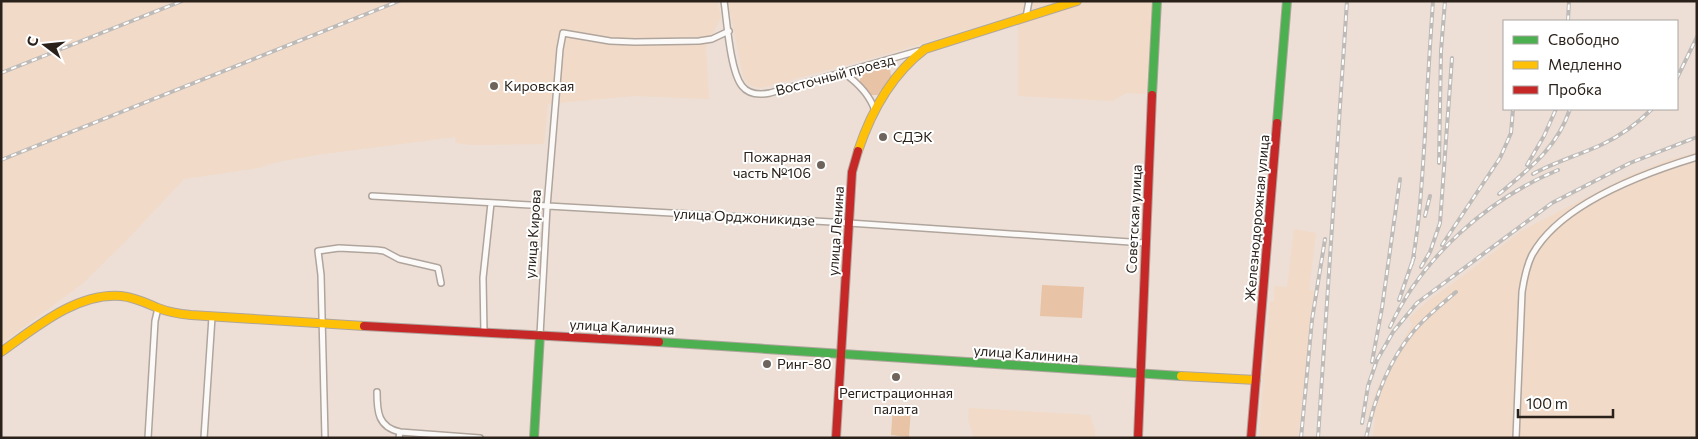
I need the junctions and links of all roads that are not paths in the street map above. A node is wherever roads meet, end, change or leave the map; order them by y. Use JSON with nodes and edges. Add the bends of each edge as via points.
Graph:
{"nodes":[{"id":1,"x":724,"y":1,"type":"edge"},
{"id":2,"x":1029,"y":1,"type":"edge"},
{"id":3,"x":1077,"y":1,"type":"edge"},
{"id":4,"x":1157,"y":1,"type":"edge"},
{"id":5,"x":1287,"y":1,"type":"edge"},
{"id":6,"x":1026,"y":17,"type":"junction"},
{"id":7,"x":729,"y":31,"type":"junction"},
{"id":8,"x":926,"y":49,"type":"junction"},
{"id":9,"x":844,"y":73,"type":"junction"},
{"id":10,"x":875,"y":111,"type":"junction"},
{"id":11,"x":1697,"y":157,"type":"edge"},
{"id":12,"x":372,"y":196,"type":"dead end"},
{"id":13,"x":491,"y":203,"type":"junction"},
{"id":14,"x":547,"y":207,"type":"junction"},
{"id":15,"x":849,"y":223,"type":"junction"},
{"id":16,"x":1145,"y":243,"type":"junction"},
{"id":17,"x":441,"y":283,"type":"dead end"},
{"id":18,"x":158,"y":308,"type":"junction"},
{"id":19,"x":212,"y":317,"type":"junction"},
{"id":20,"x":322,"y":324,"type":"junction"},
{"id":21,"x":484,"y":333,"type":"junction"},
{"id":22,"x":540,"y":336,"type":"junction"},
{"id":23,"x":2,"y":352,"type":"edge"},
{"id":24,"x":840,"y":354,"type":"junction"},
{"id":25,"x":1140,"y":373,"type":"junction"},
{"id":26,"x":1256,"y":380,"type":"junction"},
{"id":27,"x":377,"y":392,"type":"dead end"},
{"id":28,"x":399,"y":435,"type":"edge"},
{"id":29,"x":148,"y":438,"type":"edge"},
{"id":30,"x":204,"y":438,"type":"edge"},
{"id":31,"x":326,"y":438,"type":"edge"},
{"id":32,"x":480,"y":438,"type":"edge"},
{"id":33,"x":534,"y":438,"type":"edge"},
{"id":34,"x":836,"y":438,"type":"edge"},
{"id":35,"x":1138,"y":438,"type":"edge"},
{"id":36,"x":1251,"y":438,"type":"edge"},
{"id":37,"x":1516,"y":438,"type":"edge"}],
"edges":[{"from":1,"to":7,"type":"street","name":"Восточный проезд"},
{"from":2,"to":6,"type":"street"},
{"from":3,"to":6,"type":"street"},
{"from":4,"to":16,"type":"street","name":"Советская улица"},
{"from":5,"to":26,"type":"street","name":"Железнодорожная улица"},
{"from":6,"to":8,"type":"street"},
{"from":7,"to":9,"type":"street","name":"Восточный проезд","via":[[738,80],[752,93],[770,93]]},
{"from":7,"to":14,"type":"street","name":"улица Кирова","via":[[706,40],[635,42],[563,33]]},
{"from":8,"to":9,"type":"street","name":"Восточный проезд"},
{"from":8,"to":10,"type":"street","name":"улица Ленина","via":[[904,68]]},
{"from":9,"to":10,"type":"street","via":[[868,96]]},
{"from":10,"to":15,"type":"street","name":"улица Ленина","via":[[854,164]]},
{"from":11,"to":37,"type":"street","via":[[1636,178],[1598,196],[1558,226],[1533,254],[1522,292]]},
{"from":12,"to":13,"type":"street","name":"улица Орджоникидзе"},
{"from":13,"to":14,"type":"street","name":"улица Орджоникидзе"},
{"from":13,"to":21,"type":"street","via":[[483,278]]},
{"from":14,"to":15,"type":"street","name":"улица Орджоникидзе"},
{"from":14,"to":22,"type":"street","name":"улица Кирова"},
{"from":15,"to":16,"type":"street","name":"улица Орджоникидзе"},
{"from":15,"to":24,"type":"street","name":"улица Ленина"},
{"from":16,"to":25,"type":"street","name":"Советская улица"},
{"from":17,"to":20,"type":"street","via":[[438,268],[384,251],[318,250]]},
{"from":18,"to":19,"type":"street","name":"улица Калинина"},
{"from":18,"to":23,"type":"street","name":"улица Калинина","via":[[119,296],[97,298],[62,313]]},
{"from":18,"to":29,"type":"street"},
{"from":19,"to":20,"type":"street","name":"улица Калинина"},
{"from":19,"to":30,"type":"street"},
{"from":20,"to":21,"type":"street","name":"улица Калинина"},
{"from":20,"to":31,"type":"street"},
{"from":21,"to":22,"type":"street","name":"улица Калинина"},
{"from":22,"to":24,"type":"street","name":"улица Калинина"},
{"from":22,"to":33,"type":"street","name":"улица Кирова"},
{"from":24,"to":25,"type":"street","name":"улица Калинина"},
{"from":24,"to":34,"type":"street","name":"улица Ленина"},
{"from":25,"to":26,"type":"street","name":"улица Калинина"},
{"from":25,"to":35,"type":"street","name":"Советская улица"},
{"from":26,"to":36,"type":"street","name":"Железнодорожная улица"},
{"from":27,"to":28,"type":"street","via":[[382,423]]},
{"from":28,"to":32,"type":"street"}]}
